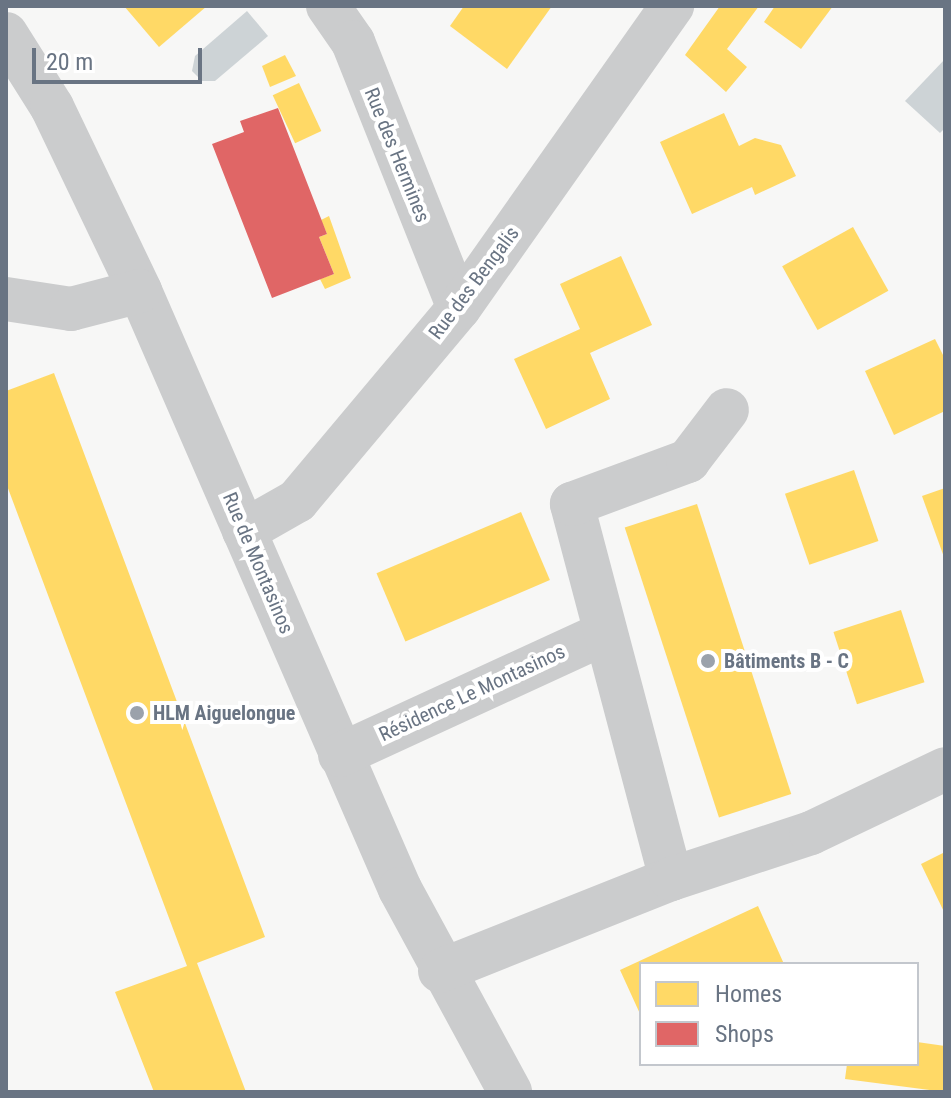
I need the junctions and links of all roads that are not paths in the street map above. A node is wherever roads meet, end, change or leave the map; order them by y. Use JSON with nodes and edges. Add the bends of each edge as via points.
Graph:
{"nodes":[{"id":1,"x":328,"y":6,"type":"edge"},
{"id":2,"x":672,"y":6,"type":"edge"},
{"id":3,"x":6,"y":34,"type":"edge"},
{"id":4,"x":140,"y":291,"type":"junction"},
{"id":5,"x":6,"y":299,"type":"edge"},
{"id":6,"x":459,"y":308,"type":"junction"},
{"id":7,"x":727,"y":410,"type":"dead end"},
{"id":8,"x":244,"y":531,"type":"junction"},
{"id":9,"x":605,"y":633,"type":"junction"},
{"id":10,"x":340,"y":755,"type":"junction"},
{"id":11,"x":945,"y":769,"type":"edge"},
{"id":12,"x":671,"y":879,"type":"junction"},
{"id":13,"x":440,"y":971,"type":"junction"},
{"id":14,"x":510,"y":1092,"type":"edge"}],
"edges":[{"from":1,"to":6,"type":"street","name":"Rue des Hermines","via":[[353,42]]},
{"from":2,"to":6,"type":"street","name":"Rue des Bengalis"},
{"from":3,"to":4,"type":"street","name":"Rue de Montasinos","via":[[52,107]]},
{"from":4,"to":5,"type":"street","via":[[71,309]]},
{"from":4,"to":8,"type":"street","name":"Rue de Montasinos"},
{"from":6,"to":8,"type":"street","name":"Rue des Bengalis","via":[[297,501]]},
{"from":7,"to":9,"type":"street","via":[[688,461],[572,504]]},
{"from":8,"to":10,"type":"street","name":"Rue de Montasinos"},
{"from":9,"to":10,"type":"street","name":"Résidence Le Montasinos"},
{"from":9,"to":12,"type":"street"},
{"from":10,"to":13,"type":"street","name":"Rue de Montasinos"},
{"from":11,"to":12,"type":"street","via":[[811,833]]},
{"from":12,"to":13,"type":"street"},
{"from":13,"to":14,"type":"street","name":"Rue de Montasinos"}]}
